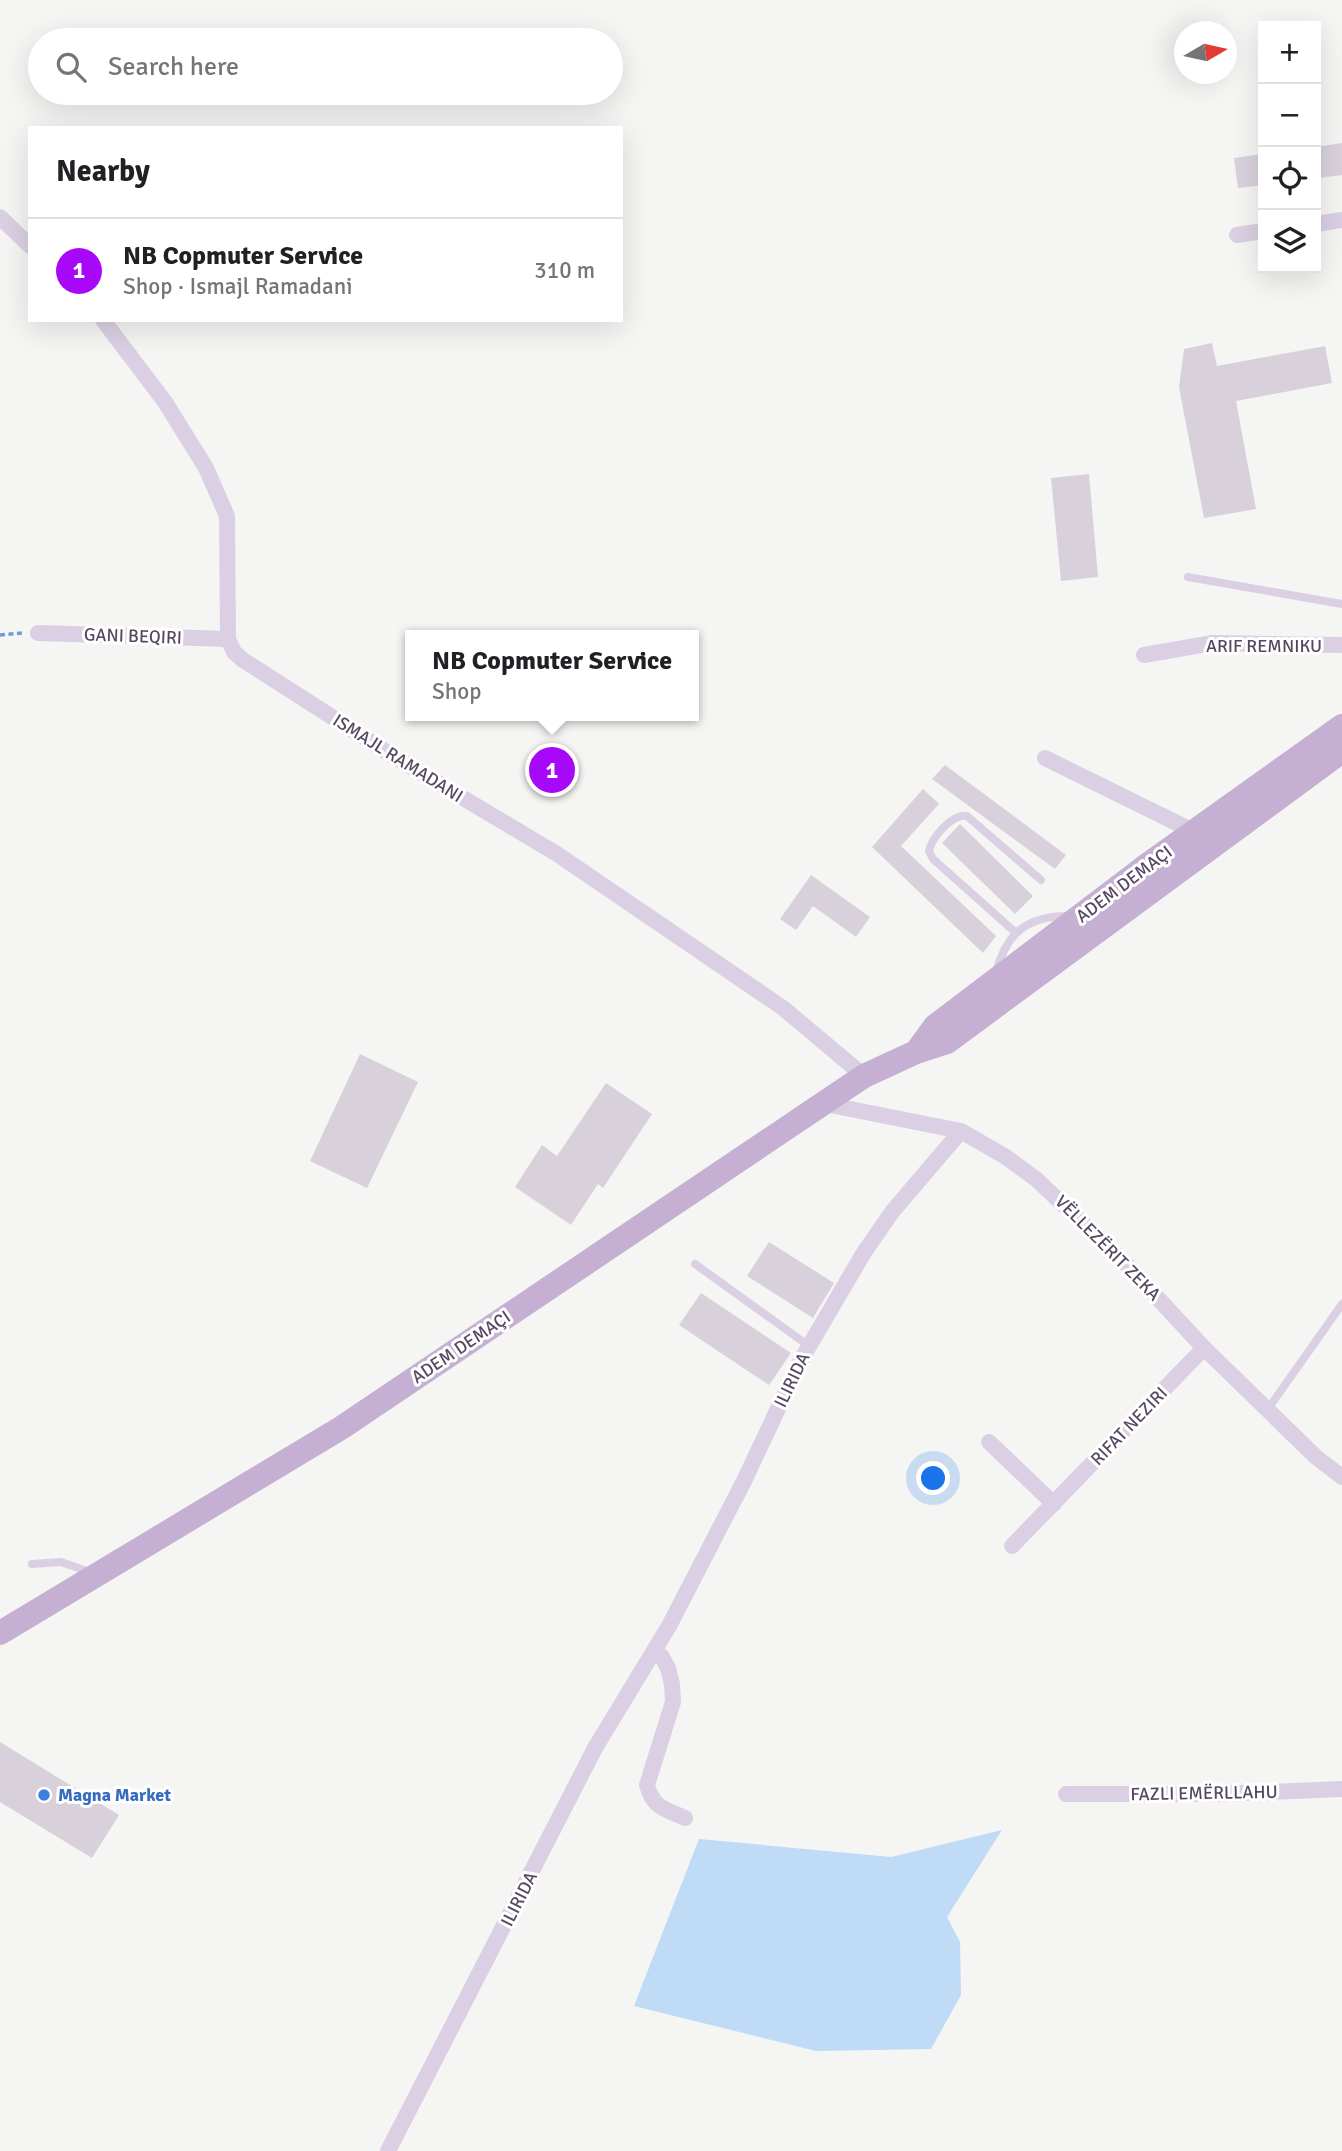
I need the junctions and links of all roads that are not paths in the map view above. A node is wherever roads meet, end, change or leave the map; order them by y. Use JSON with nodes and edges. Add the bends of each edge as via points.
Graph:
{"nodes":[{"id":1,"x":0,"y":217,"type":"edge"},
{"id":2,"x":1342,"y":220,"type":"edge"},
{"id":3,"x":1321,"y":223,"type":"edge"},
{"id":4,"x":1258,"y":233,"type":"edge"},
{"id":5,"x":1237,"y":235,"type":"dead end"},
{"id":6,"x":28,"y":244,"type":"edge"},
{"id":7,"x":105,"y":322,"type":"edge"},
{"id":8,"x":1188,"y":577,"type":"dead end"},
{"id":9,"x":1342,"y":604,"type":"edge"},
{"id":10,"x":38,"y":633,"type":"road end"},
{"id":11,"x":228,"y":639,"type":"junction"},
{"id":12,"x":1342,"y":645,"type":"edge"},
{"id":13,"x":1144,"y":655,"type":"dead end"},
{"id":14,"x":1342,"y":726,"type":"edge"},
{"id":15,"x":1342,"y":751,"type":"edge"},
{"id":16,"x":1045,"y":758,"type":"dead end"},
{"id":17,"x":1195,"y":832,"type":"junction"},
{"id":18,"x":1041,"y":880,"type":"dead end"},
{"id":19,"x":1082,"y":916,"type":"junction"},
{"id":20,"x":1015,"y":932,"type":"junction"},
{"id":21,"x":994,"y":982,"type":"junction"},
{"id":22,"x":916,"y":1052,"type":"junction"},
{"id":23,"x":864,"y":1076,"type":"junction"},
{"id":24,"x":825,"y":1104,"type":"junction"},
{"id":25,"x":961,"y":1131,"type":"junction"},
{"id":26,"x":695,"y":1264,"type":"dead end"},
{"id":27,"x":1342,"y":1304,"type":"edge"},
{"id":28,"x":809,"y":1346,"type":"junction"},
{"id":29,"x":1204,"y":1348,"type":"junction"},
{"id":30,"x":1268,"y":1409,"type":"junction"},
{"id":31,"x":989,"y":1442,"type":"dead end"},
{"id":32,"x":1342,"y":1477,"type":"edge"},
{"id":33,"x":1054,"y":1504,"type":"junction"},
{"id":34,"x":1012,"y":1546,"type":"dead end"},
{"id":35,"x":32,"y":1564,"type":"dead end"},
{"id":36,"x":100,"y":1575,"type":"junction"},
{"id":37,"x":0,"y":1633,"type":"edge"},
{"id":38,"x":655,"y":1650,"type":"junction"},
{"id":39,"x":1342,"y":1789,"type":"edge"},
{"id":40,"x":1066,"y":1794,"type":"dead end"},
{"id":41,"x":685,"y":1818,"type":"dead end"},
{"id":42,"x":388,"y":2151,"type":"edge"}],
"edges":[{"from":1,"to":6,"type":"street"},
{"from":2,"to":3,"type":"street"},
{"from":4,"to":5,"type":"street"},
{"from":7,"to":11,"type":"street","via":[[165,402],[206,468],[227,516]]},
{"from":8,"to":9,"type":"lane"},
{"from":10,"to":11,"type":"street","name":"GANI BEQIRI"},
{"from":11,"to":23,"type":"street","name":"ISMAJL RAMADANI","via":[[243,660],[557,854],[771,1000]]},
{"from":12,"to":13,"type":"street","name":"ARIF REMNIKU","via":[[1213,643]]},
{"from":14,"to":17,"type":"main road","name":"ADEM DEMAÇI"},
{"from":15,"to":22,"type":"main road","name":"ADEM DEMAÇI","via":[[947,1042]]},
{"from":16,"to":17,"type":"street"},
{"from":17,"to":19,"type":"main road","name":"ADEM DEMAÇI"},
{"from":18,"to":20,"type":"lane","via":[[967,816],[954,818],[931,844],[933,859]]},
{"from":19,"to":20,"type":"lane","via":[[1038,919]]},
{"from":19,"to":21,"type":"main road","name":"ADEM DEMAÇI"},
{"from":20,"to":21,"type":"lane","via":[[1003,950]]},
{"from":21,"to":22,"type":"main road","name":"ADEM DEMAÇI","via":[[934,1026]]},
{"from":22,"to":23,"type":"main road","name":"ADEM DEMAÇI"},
{"from":23,"to":24,"type":"main road","name":"ADEM DEMAÇI"},
{"from":24,"to":25,"type":"street","name":"VËLLEZËRIT ZEKA"},
{"from":24,"to":36,"type":"main road","name":"ADEM DEMAÇI","via":[[341,1428]]},
{"from":25,"to":28,"type":"street","name":"ILIRIDA","via":[[892,1212]]},
{"from":25,"to":29,"type":"street","name":"VËLLEZËRIT ZEKA","via":[[1006,1157],[1063,1203]]},
{"from":26,"to":28,"type":"lane"},
{"from":27,"to":30,"type":"lane"},
{"from":28,"to":38,"type":"street","name":"ILIRIDA"},
{"from":29,"to":30,"type":"street","name":"VËLLEZËRIT ZEKA"},
{"from":29,"to":33,"type":"street","name":"RIFAT NEZIRI"},
{"from":30,"to":32,"type":"street","name":"VËLLEZËRIT ZEKA"},
{"from":31,"to":33,"type":"street"},
{"from":33,"to":34,"type":"street","name":"RIFAT NEZIRI"},
{"from":35,"to":36,"type":"lane","via":[[61,1562]]},
{"from":36,"to":37,"type":"main road","name":"ADEM DEMAÇI"},
{"from":38,"to":41,"type":"street","via":[[668,1668],[673,1702],[647,1785],[650,1799]]},
{"from":38,"to":42,"type":"street","name":"ILIRIDA","via":[[594,1748]]},
{"from":39,"to":40,"type":"street","name":"FAZLI EMËRLLAHU"}]}
